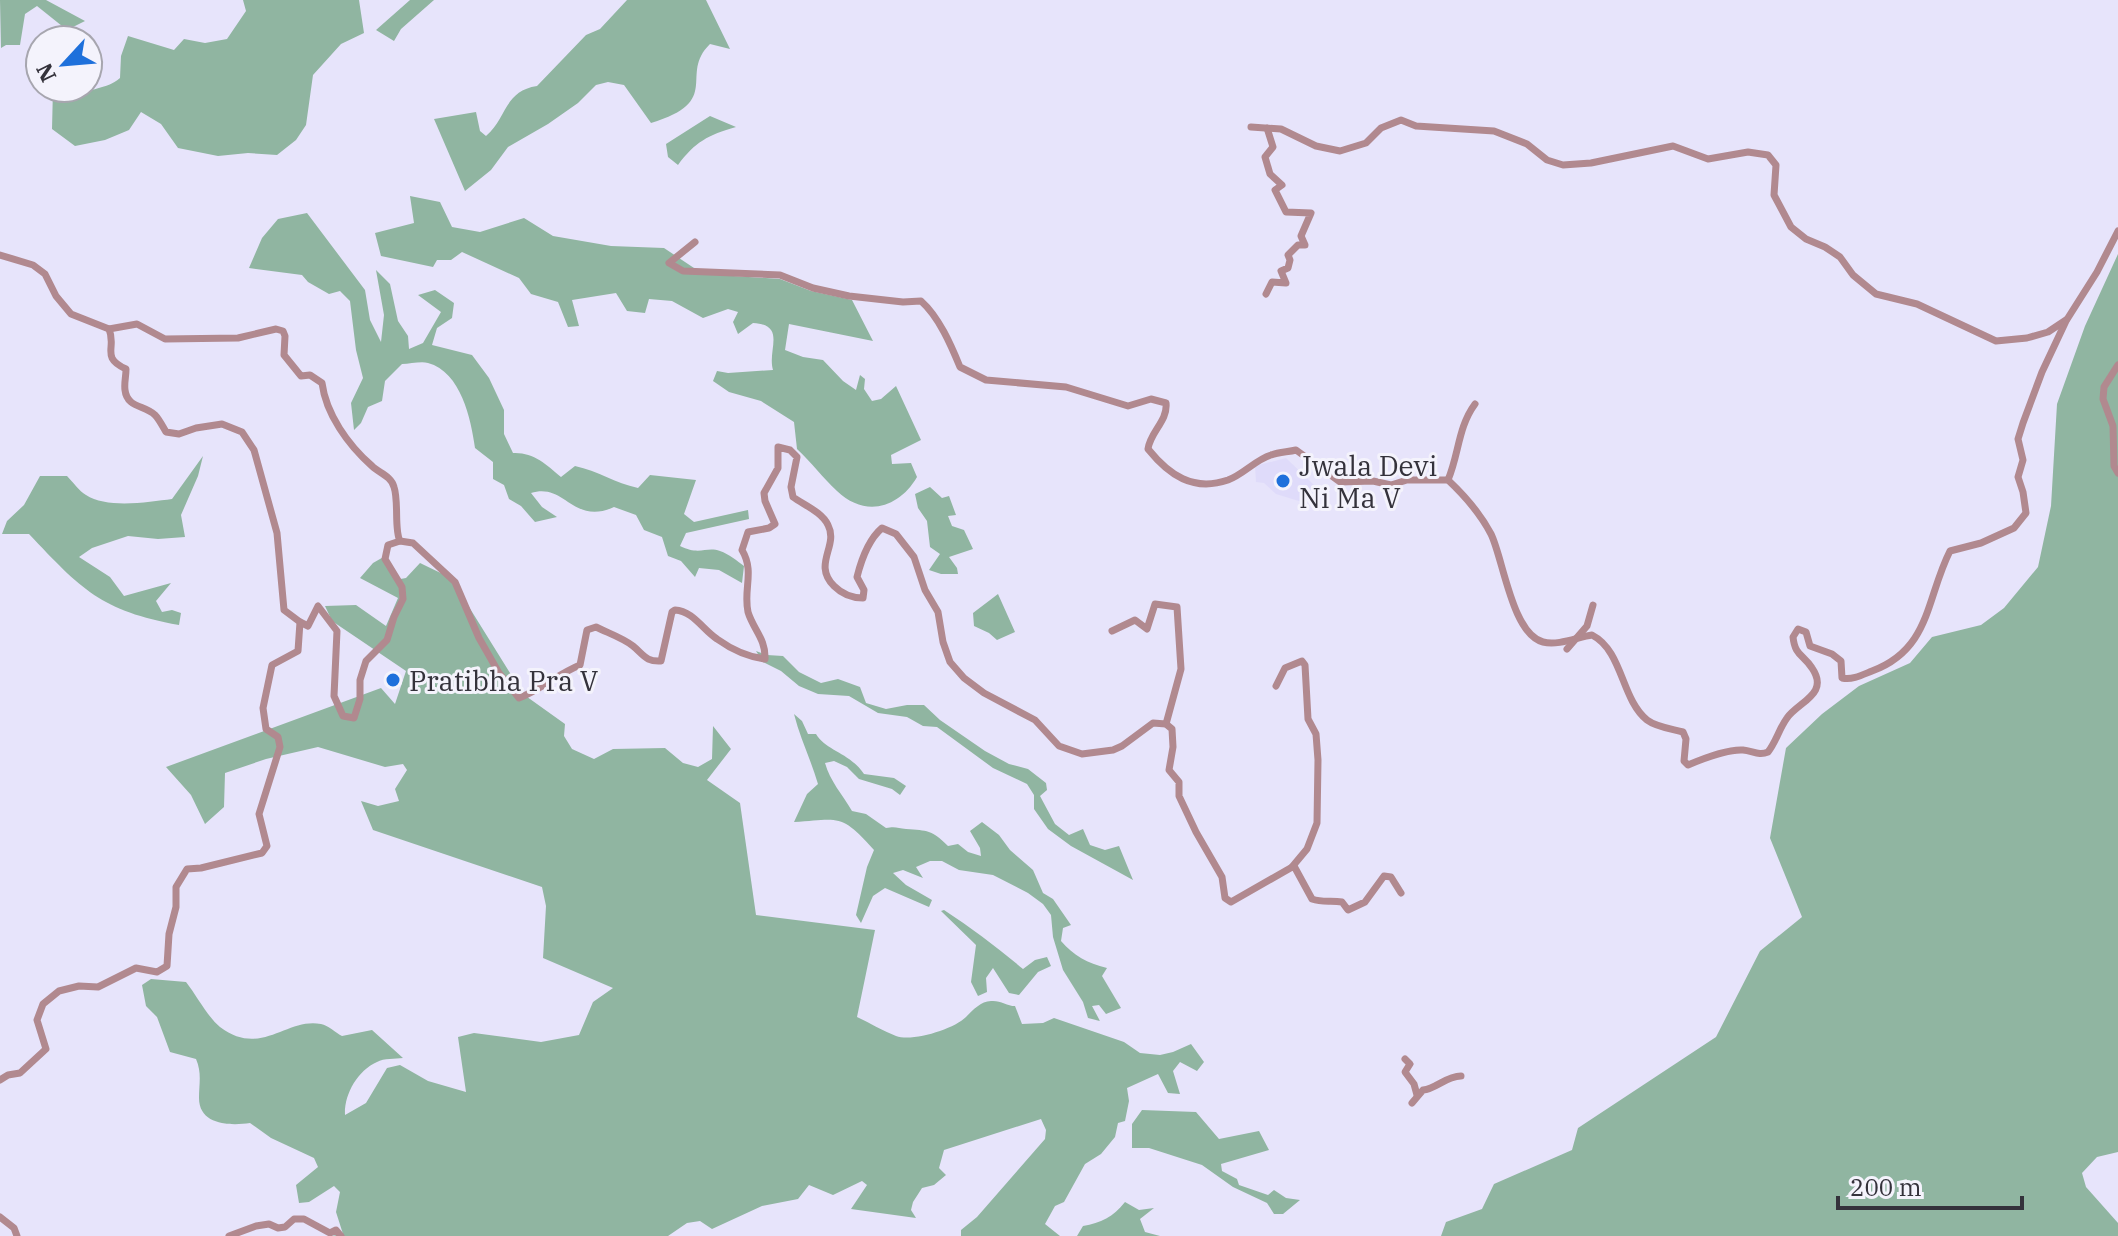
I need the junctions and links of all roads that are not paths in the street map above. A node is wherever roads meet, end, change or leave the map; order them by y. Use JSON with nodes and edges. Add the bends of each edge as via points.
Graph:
{"nodes":[{"id":1,"x":1251,"y":127,"type":"dead end"},
{"id":2,"x":1267,"y":128,"type":"junction"},
{"id":3,"x":2118,"y":231,"type":"edge"},
{"id":4,"x":695,"y":242,"type":"dead end"},
{"id":5,"x":0,"y":255,"type":"edge"},
{"id":6,"x":1266,"y":294,"type":"dead end"},
{"id":7,"x":2068,"y":319,"type":"junction"},
{"id":8,"x":109,"y":329,"type":"junction"},
{"id":9,"x":2118,"y":365,"type":"edge"},
{"id":10,"x":1475,"y":404,"type":"dead end"},
{"id":11,"x":2118,"y":473,"type":"edge"},
{"id":12,"x":1448,"y":480,"type":"junction"},
{"id":13,"x":400,"y":541,"type":"junction"},
{"id":14,"x":1593,"y":605,"type":"dead end"},
{"id":15,"x":300,"y":622,"type":"junction"},
{"id":16,"x":1112,"y":631,"type":"dead end"},
{"id":17,"x":1577,"y":637,"type":"junction"},
{"id":18,"x":1567,"y":649,"type":"dead end"},
{"id":19,"x":1276,"y":686,"type":"dead end"},
{"id":20,"x":1166,"y":724,"type":"junction"},
{"id":21,"x":1292,"y":867,"type":"junction"},
{"id":22,"x":1401,"y":893,"type":"dead end"},
{"id":23,"x":1405,"y":1059,"type":"dead end"},
{"id":24,"x":1461,"y":1076,"type":"dead end"},
{"id":25,"x":0,"y":1080,"type":"edge"},
{"id":26,"x":1417,"y":1095,"type":"junction"},
{"id":27,"x":1412,"y":1103,"type":"dead end"},
{"id":28,"x":0,"y":1217,"type":"edge"},
{"id":29,"x":17,"y":1236,"type":"edge"},
{"id":30,"x":229,"y":1236,"type":"edge"},
{"id":31,"x":341,"y":1236,"type":"edge"}],
"edges":[{"from":1,"to":2,"type":"street"},
{"from":2,"to":6,"type":"street","via":[[1273,147],[1265,157],[1270,174],[1282,185],[1275,190],[1286,212],[1311,213],[1301,236],[1305,245],[1288,255],[1288,268],[1281,271],[1286,283],[1272,282]]},
{"from":2,"to":7,"type":"street","via":[[1340,151],[1366,143],[1381,128],[1401,120],[1416,126],[1494,131],[1563,165],[1673,146],[1708,159],[1748,152],[1768,155],[1776,165],[1774,195],[1791,227],[1840,257],[1876,294],[1917,304],[1996,341],[2048,332]]},
{"from":3,"to":7,"type":"street"},
{"from":4,"to":12,"type":"street","via":[[669,263],[683,271],[780,275],[849,296],[921,301],[948,337],[960,367],[986,380],[1066,387],[1128,406],[1151,399],[1166,403],[1148,449],[1181,481],[1227,480],[1271,455],[1296,450],[1340,482]]},
{"from":5,"to":8,"type":"street","via":[[33,265],[71,314]]},
{"from":7,"to":17,"type":"street","via":[[2018,439],[2023,460],[2018,477],[2026,513],[2014,528],[1950,551],[1914,642],[1885,666],[1842,678],[1841,661],[1810,646],[1806,632],[1798,629],[1794,649],[1814,670],[1818,683],[1808,702],[1786,718],[1768,752],[1733,751],[1688,765],[1683,732],[1650,722],[1600,640]]},
{"from":8,"to":13,"type":"street","via":[[137,324],[165,339],[283,331],[284,355],[301,376],[322,383],[325,400],[354,449],[389,478]]},
{"from":8,"to":15,"type":"street","via":[[109,354],[126,369],[124,387],[133,405],[153,412],[166,432],[222,424],[242,432],[254,450],[277,533],[284,610]]},
{"from":9,"to":11,"type":"street","via":[[2103,399],[2113,426]]},
{"from":10,"to":12,"type":"street","via":[[1461,429]]},
{"from":12,"to":17,"type":"street","via":[[1492,536],[1513,605],[1531,634],[1542,642]]},
{"from":13,"to":15,"type":"street","via":[[388,545],[385,559],[402,587],[403,599],[387,640],[366,661],[354,718],[343,716],[334,696],[337,631],[318,606],[308,626]]},
{"from":13,"to":20,"type":"street","via":[[413,543],[455,582],[479,638],[519,698],[580,665],[587,630],[596,627],[634,647],[640,656],[661,661],[675,610],[685,611],[732,648],[765,659],[763,640],[748,611],[750,564],[742,550],[748,532],[775,524],[764,493],[778,468],[778,447],[797,457],[793,497],[829,526],[824,567],[840,592],[863,598],[860,567],[875,534],[888,529],[914,557],[938,612],[950,662],[984,693],[1035,720],[1059,746],[1082,754],[1113,750],[1153,723]]},
{"from":14,"to":17,"type":"street","via":[[1587,626]]},
{"from":15,"to":25,"type":"street","via":[[298,651],[272,665],[263,708],[266,729],[278,737],[280,747],[259,814],[267,846],[262,853],[187,869],[176,887],[167,966],[157,972],[136,968],[98,987],[59,991],[43,1004],[37,1020],[46,1049],[20,1073]]},
{"from":16,"to":20,"type":"street","via":[[1135,620],[1147,629],[1155,604],[1177,607],[1181,669]]},
{"from":17,"to":18,"type":"street"},
{"from":19,"to":21,"type":"street","via":[[1285,668],[1302,661],[1308,719],[1316,734],[1317,823],[1307,849]]},
{"from":20,"to":21,"type":"street","via":[[1172,729],[1169,770],[1222,877],[1225,898],[1231,902]]},
{"from":21,"to":22,"type":"street","via":[[1297,867],[1312,899],[1342,902],[1348,910],[1365,902],[1384,876],[1391,877]]},
{"from":23,"to":26,"type":"street","via":[[1410,1064],[1405,1072]]},
{"from":24,"to":26,"type":"street"},
{"from":26,"to":27,"type":"street"},
{"from":28,"to":29,"type":"street"},
{"from":30,"to":31,"type":"street","via":[[304,1219]]}]}
